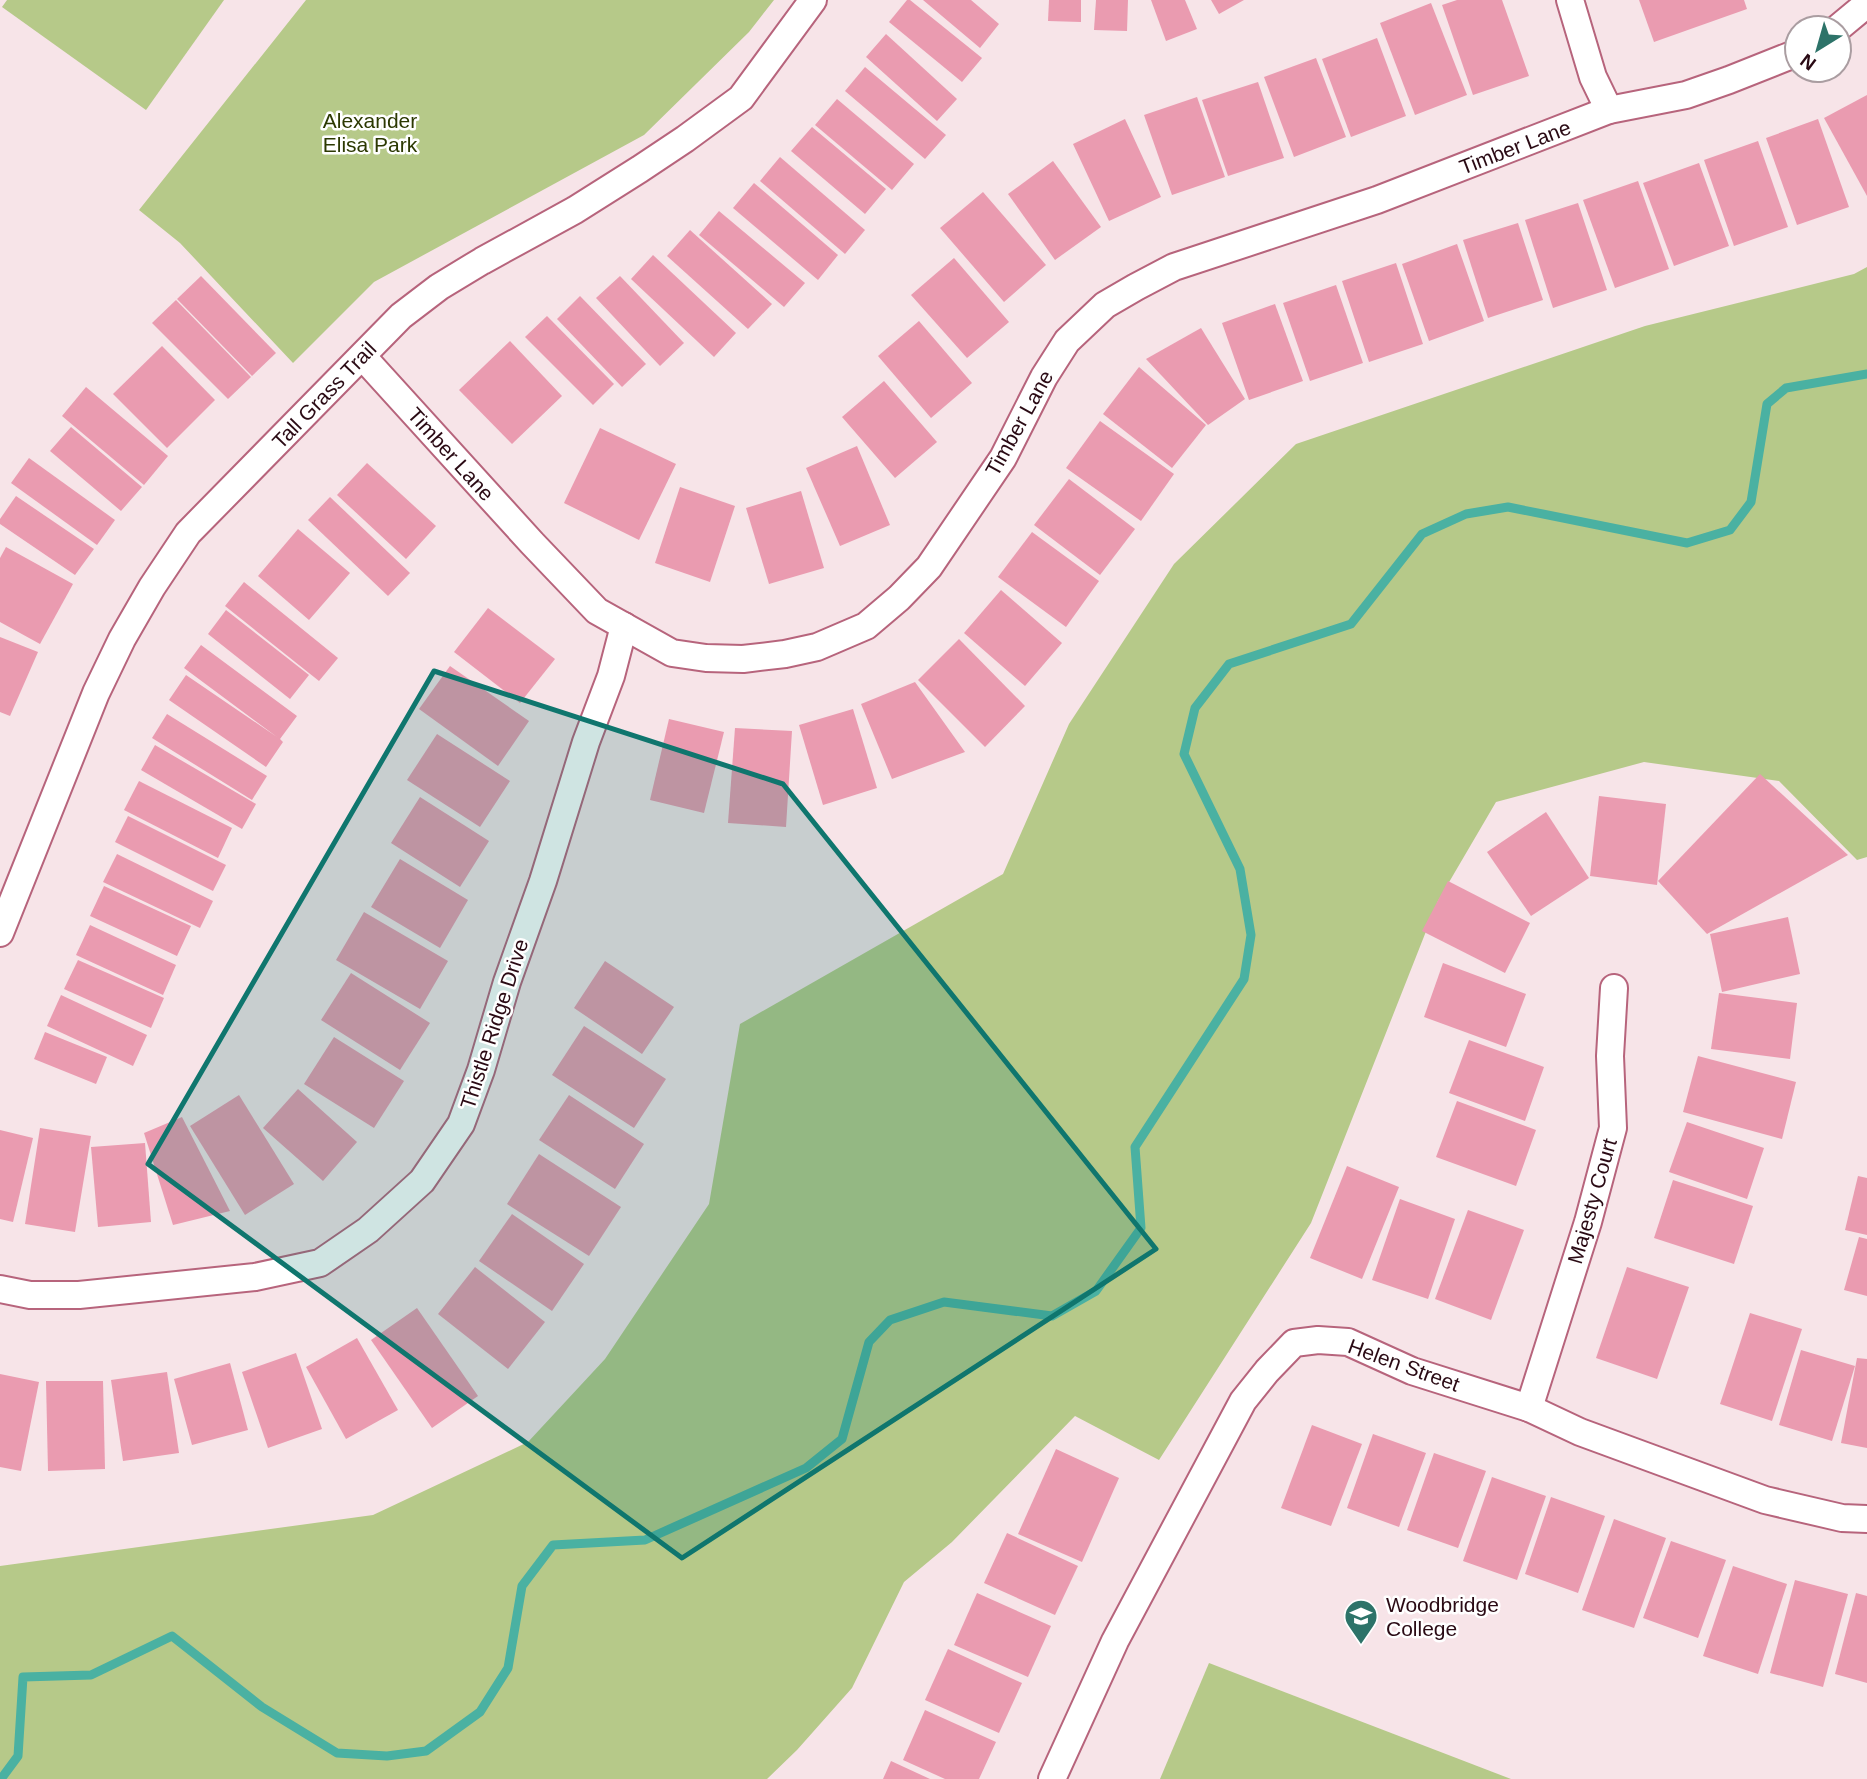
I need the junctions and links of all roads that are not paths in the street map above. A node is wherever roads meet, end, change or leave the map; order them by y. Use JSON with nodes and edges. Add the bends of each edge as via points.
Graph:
{"nodes":[{"id":1,"x":813,"y":0,"type":"edge"},
{"id":2,"x":1570,"y":0,"type":"edge"},
{"id":3,"x":1867,"y":4,"type":"edge"},
{"id":4,"x":1853,"y":16,"type":"edge"},
{"id":5,"x":1783,"y":59,"type":"edge"},
{"id":6,"x":1609,"y":110,"type":"junction"},
{"id":7,"x":363,"y":357,"type":"junction"},
{"id":8,"x":624,"y":626,"type":"junction"},
{"id":9,"x":0,"y":933,"type":"edge"},
{"id":10,"x":1614,"y":988,"type":"dead end"},
{"id":11,"x":0,"y":1289,"type":"edge"},
{"id":12,"x":1529,"y":1408,"type":"junction"},
{"id":13,"x":1867,"y":1519,"type":"edge"},
{"id":14,"x":1052,"y":1779,"type":"edge"}],
"edges":[{"from":1,"to":7,"type":"street","name":"Tall Grass Trail","via":[[741,98],[575,210],[439,288],[401,316]]},
{"from":2,"to":6,"type":"street","via":[[1593,77]]},
{"from":3,"to":4,"type":"street"},
{"from":5,"to":6,"type":"street","name":"Timber Lane","via":[[1686,95]]},
{"from":6,"to":8,"type":"street","name":"Timber Lane","via":[[1377,200],[1174,267],[1105,305],[1067,341],[1003,458],[929,567],[866,626],[817,647],[743,659],[672,653]]},
{"from":7,"to":8,"type":"street","name":"Timber Lane","via":[[597,611]]},
{"from":7,"to":9,"type":"street","name":"Tall Grass Trail","via":[[188,533],[152,587],[96,693]]},
{"from":8,"to":11,"type":"street","name":"Thistle Ridge Drive","via":[[481,1070],[461,1124],[422,1181],[368,1230],[320,1263],[255,1277],[79,1296]]},
{"from":10,"to":12,"type":"street","name":"Majesty Court","via":[[1610,1056],[1613,1128]]},
{"from":12,"to":13,"type":"street","name":"Helen Street","via":[[1580,1432],[1765,1500],[1842,1518]]},
{"from":12,"to":14,"type":"street","name":"Helen Street","via":[[1412,1371],[1348,1342],[1294,1343],[1243,1401],[1115,1641]]}]}
